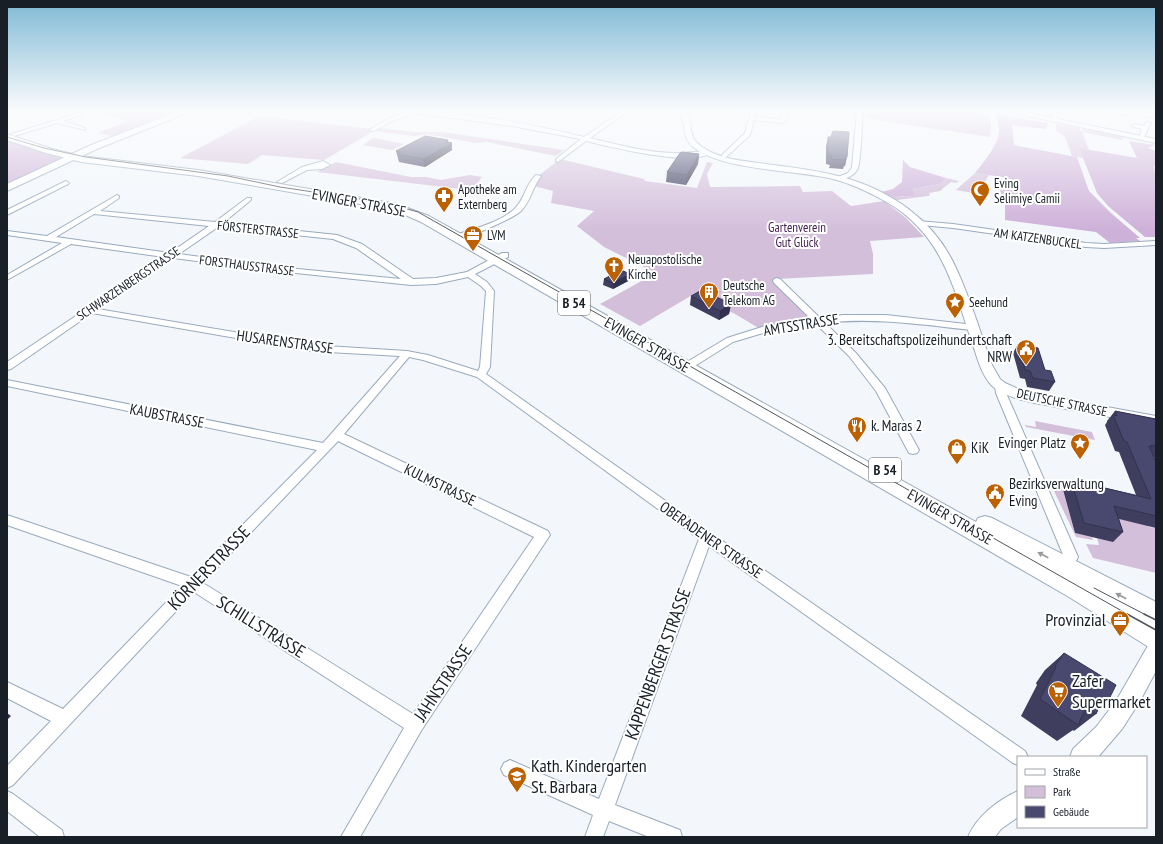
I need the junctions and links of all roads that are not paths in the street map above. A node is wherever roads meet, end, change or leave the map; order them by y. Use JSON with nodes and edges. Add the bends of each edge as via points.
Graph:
{"nodes":[{"id":1,"x":46,"y":150,"type":"edge"},
{"id":2,"x":76,"y":150,"type":"edge"},
{"id":3,"x":88,"y":150,"type":"edge"},
{"id":4,"x":569,"y":150,"type":"edge"},
{"id":5,"x":645,"y":150,"type":"edge"},
{"id":6,"x":703,"y":150,"type":"edge"},
{"id":7,"x":730,"y":150,"type":"edge"},
{"id":8,"x":856,"y":150,"type":"edge"},
{"id":9,"x":84,"y":152,"type":"junction"},
{"id":10,"x":708,"y":153,"type":"junction"},
{"id":11,"x":724,"y":156,"type":"dead end"},
{"id":12,"x":73,"y":157,"type":"junction"},
{"id":13,"x":558,"y":160,"type":"dead end"},
{"id":14,"x":307,"y":168,"type":"dead end"},
{"id":15,"x":538,"y":176,"type":"dead end"},
{"id":16,"x":840,"y":178,"type":"junction"},
{"id":17,"x":280,"y":182,"type":"junction"},
{"id":18,"x":66,"y":183,"type":"dead end"},
{"id":19,"x":7,"y":188,"type":"edge"},
{"id":20,"x":117,"y":198,"type":"dead end"},
{"id":21,"x":249,"y":199,"type":"dead end"},
{"id":22,"x":92,"y":212,"type":"junction"},
{"id":23,"x":7,"y":213,"type":"edge"},
{"id":24,"x":921,"y":223,"type":"junction"},
{"id":25,"x":216,"y":225,"type":"junction"},
{"id":26,"x":7,"y":233,"type":"edge"},
{"id":27,"x":463,"y":235,"type":"junction"},
{"id":28,"x":48,"y":239,"type":"junction"},
{"id":29,"x":70,"y":241,"type":"junction"},
{"id":30,"x":1156,"y":244,"type":"edge"},
{"id":31,"x":170,"y":255,"type":"junction"},
{"id":32,"x":496,"y":260,"type":"junction"},
{"id":33,"x":469,"y":274,"type":"junction"},
{"id":34,"x":7,"y":278,"type":"edge"},
{"id":35,"x":777,"y":281,"type":"dead end"},
{"id":36,"x":411,"y":282,"type":"junction"},
{"id":37,"x":484,"y":284,"type":"junction"},
{"id":38,"x":89,"y":310,"type":"junction"},
{"id":39,"x":817,"y":321,"type":"junction"},
{"id":40,"x":972,"y":327,"type":"junction"},
{"id":41,"x":407,"y":354,"type":"junction"},
{"id":42,"x":690,"y":364,"type":"junction"},
{"id":43,"x":7,"y":367,"type":"edge"},
{"id":44,"x":481,"y":375,"type":"junction"},
{"id":45,"x":7,"y":383,"type":"edge"},
{"id":46,"x":1000,"y":386,"type":"junction"},
{"id":47,"x":1156,"y":421,"type":"edge"},
{"id":48,"x":338,"y":436,"type":"junction"},
{"id":49,"x":326,"y":448,"type":"junction"},
{"id":50,"x":914,"y":450,"type":"dead end"},
{"id":51,"x":7,"y":520,"type":"edge"},
{"id":52,"x":543,"y":535,"type":"joint"},
{"id":53,"x":706,"y":537,"type":"junction"},
{"id":54,"x":1071,"y":557,"type":"dead end"},
{"id":55,"x":193,"y":584,"type":"junction"},
{"id":56,"x":1156,"y":614,"type":"edge"},
{"id":57,"x":1156,"y":638,"type":"edge"},
{"id":58,"x":1156,"y":650,"type":"edge"},
{"id":59,"x":7,"y":690,"type":"edge"},
{"id":60,"x":64,"y":719,"type":"junction"},
{"id":61,"x":415,"y":725,"type":"junction"},
{"id":62,"x":1018,"y":756,"type":"edge"},
{"id":63,"x":1082,"y":756,"type":"edge"},
{"id":64,"x":510,"y":769,"type":"dead end"},
{"id":65,"x":7,"y":779,"type":"edge"},
{"id":66,"x":7,"y":800,"type":"edge"},
{"id":67,"x":1017,"y":804,"type":"edge"},
{"id":68,"x":604,"y":810,"type":"junction"},
{"id":69,"x":55,"y":837,"type":"edge"},
{"id":70,"x":350,"y":837,"type":"edge"},
{"id":71,"x":594,"y":837,"type":"edge"},
{"id":72,"x":672,"y":837,"type":"edge"},
{"id":73,"x":980,"y":837,"type":"edge"}],
"edges":[{"from":1,"to":12,"type":"main road","name":"EVINGER STRASSE","number":"B 54"},
{"from":2,"to":9,"type":"main road","name":"EVINGER STRASSE","number":"B 54"},
{"from":3,"to":9,"type":"main road"},
{"from":4,"to":13,"type":"street"},
{"from":5,"to":10,"type":"street","via":[[691,156]]},
{"from":6,"to":10,"type":"street","name":"DEUTSCHE STRASSE"},
{"from":7,"to":11,"type":"street"},
{"from":8,"to":16,"type":"street","via":[[855,167],[850,174]]},
{"from":9,"to":12,"type":"main road"},
{"from":9,"to":17,"type":"main road","name":"EVINGER STRASSE","number":"B 54"},
{"from":10,"to":16,"type":"street","name":"DEUTSCHE STRASSE","via":[[742,163]]},
{"from":12,"to":19,"type":"main road"},
{"from":12,"to":27,"type":"main road","name":"EVINGER STRASSE","number":"B 54","via":[[211,175],[390,206],[407,210]]},
{"from":14,"to":17,"type":"street"},
{"from":15,"to":27,"type":"street","via":[[530,185],[522,205],[514,213]]},
{"from":16,"to":24,"type":"street","name":"DEUTSCHE STRASSE","via":[[892,202]]},
{"from":17,"to":27,"type":"main road","name":"EVINGER STRASSE","number":"B 54","via":[[408,205],[428,212]]},
{"from":18,"to":23,"type":"street"},
{"from":20,"to":22,"type":"street"},
{"from":21,"to":25,"type":"street","name":"SCHWARZENBERGSTRASSE"},
{"from":22,"to":25,"type":"street","name":"FÖRSTERSTRASSE"},
{"from":22,"to":28,"type":"street"},
{"from":24,"to":30,"type":"street","name":"AM KATZENBUCKEL","via":[[1086,246]]},
{"from":24,"to":40,"type":"street","name":"DEUTSCHE STRASSE","via":[[950,265]]},
{"from":25,"to":31,"type":"street","name":"SCHWARZENBERGSTRASSE"},
{"from":25,"to":36,"type":"street","name":"FÖRSTERSTRASSE","via":[[347,240]]},
{"from":26,"to":28,"type":"street","name":"FORSTHAUSSTRASSE"},
{"from":27,"to":32,"type":"main road","name":"EVINGER STRASSE","number":"B 54"},
{"from":28,"to":29,"type":"street","name":"FORSTHAUSSTRASSE"},
{"from":29,"to":31,"type":"street","name":"FORSTHAUSSTRASSE"},
{"from":29,"to":34,"type":"street"},
{"from":31,"to":36,"type":"street","name":"FORSTHAUSSTRASSE","via":[[267,268]]},
{"from":31,"to":38,"type":"street","name":"SCHWARZENBERGSTRASSE"},
{"from":32,"to":33,"type":"street","name":"FORSTHAUSSTRASSE"},
{"from":32,"to":37,"type":"street"},
{"from":32,"to":42,"type":"main road","name":"EVINGER STRASSE","number":"B 54"},
{"from":33,"to":36,"type":"street","name":"FORSTHAUSSTRASSE","via":[[436,281]]},
{"from":33,"to":37,"type":"street"},
{"from":35,"to":39,"type":"street"},
{"from":37,"to":44,"type":"street","via":[[490,291],[485,367]]},
{"from":38,"to":41,"type":"street","name":"HUSARENSTRASSE","via":[[310,348]]},
{"from":38,"to":43,"type":"street","name":"SCHWARZENBERGSTRASSE"},
{"from":39,"to":40,"type":"street","name":"AMTSSTRASSE","via":[[886,318]]},
{"from":39,"to":42,"type":"street","name":"AMTSSTRASSE","via":[[762,330],[730,340]]},
{"from":39,"to":50,"type":"street","via":[[852,354],[881,390]]},
{"from":40,"to":46,"type":"street","name":"DEUTSCHE STRASSE","via":[[990,374]]},
{"from":41,"to":44,"type":"street","name":"HUSARENSTRASSE","via":[[425,357]]},
{"from":41,"to":48,"type":"street","name":"KÖRNERSTRASSE"},
{"from":56,"to":42,"type":"main road","name":"EVINGER STRASSE","number":"B 54","one_way":true},
{"from":42,"to":57,"type":"main road","name":"EVINGER STRASSE","number":"B 54"},
{"from":44,"to":53,"type":"street","name":"OBERADENER STRASSE"},
{"from":45,"to":49,"type":"street","name":"KAUBSTRASSE"},
{"from":46,"to":47,"type":"street","name":"DEUTSCHE STRASSE","via":[[1022,396]]},
{"from":46,"to":54,"type":"street","via":[[1000,393]]},
{"from":48,"to":49,"type":"street","name":"KÖRNERSTRASSE"},
{"from":48,"to":52,"type":"street","name":"KULMSTRASSE"},
{"from":49,"to":55,"type":"street","name":"KÖRNERSTRASSE"},
{"from":51,"to":55,"type":"street","name":"SCHILLSTRASSE"},
{"from":52,"to":61,"type":"street","name":"JAHNSTRASSE"},
{"from":53,"to":62,"type":"street","name":"OBERADENER STRASSE"},
{"from":53,"to":68,"type":"street","name":"KAPPENBERGER STRASSE"},
{"from":55,"to":60,"type":"street","name":"KÖRNERSTRASSE"},
{"from":55,"to":61,"type":"street","name":"SCHILLSTRASSE"},
{"from":58,"to":63,"type":"street","via":[[1134,692],[1094,747]]},
{"from":59,"to":60,"type":"street"},
{"from":60,"to":65,"type":"street","name":"KÖRNERSTRASSE"},
{"from":61,"to":70,"type":"street","name":"JAHNSTRASSE"},
{"from":64,"to":68,"type":"street"},
{"from":66,"to":69,"type":"street"},
{"from":67,"to":73,"type":"street","via":[[993,821]]},
{"from":68,"to":71,"type":"street","name":"KAPPENBERGER STRASSE"},
{"from":68,"to":72,"type":"street"}]}
